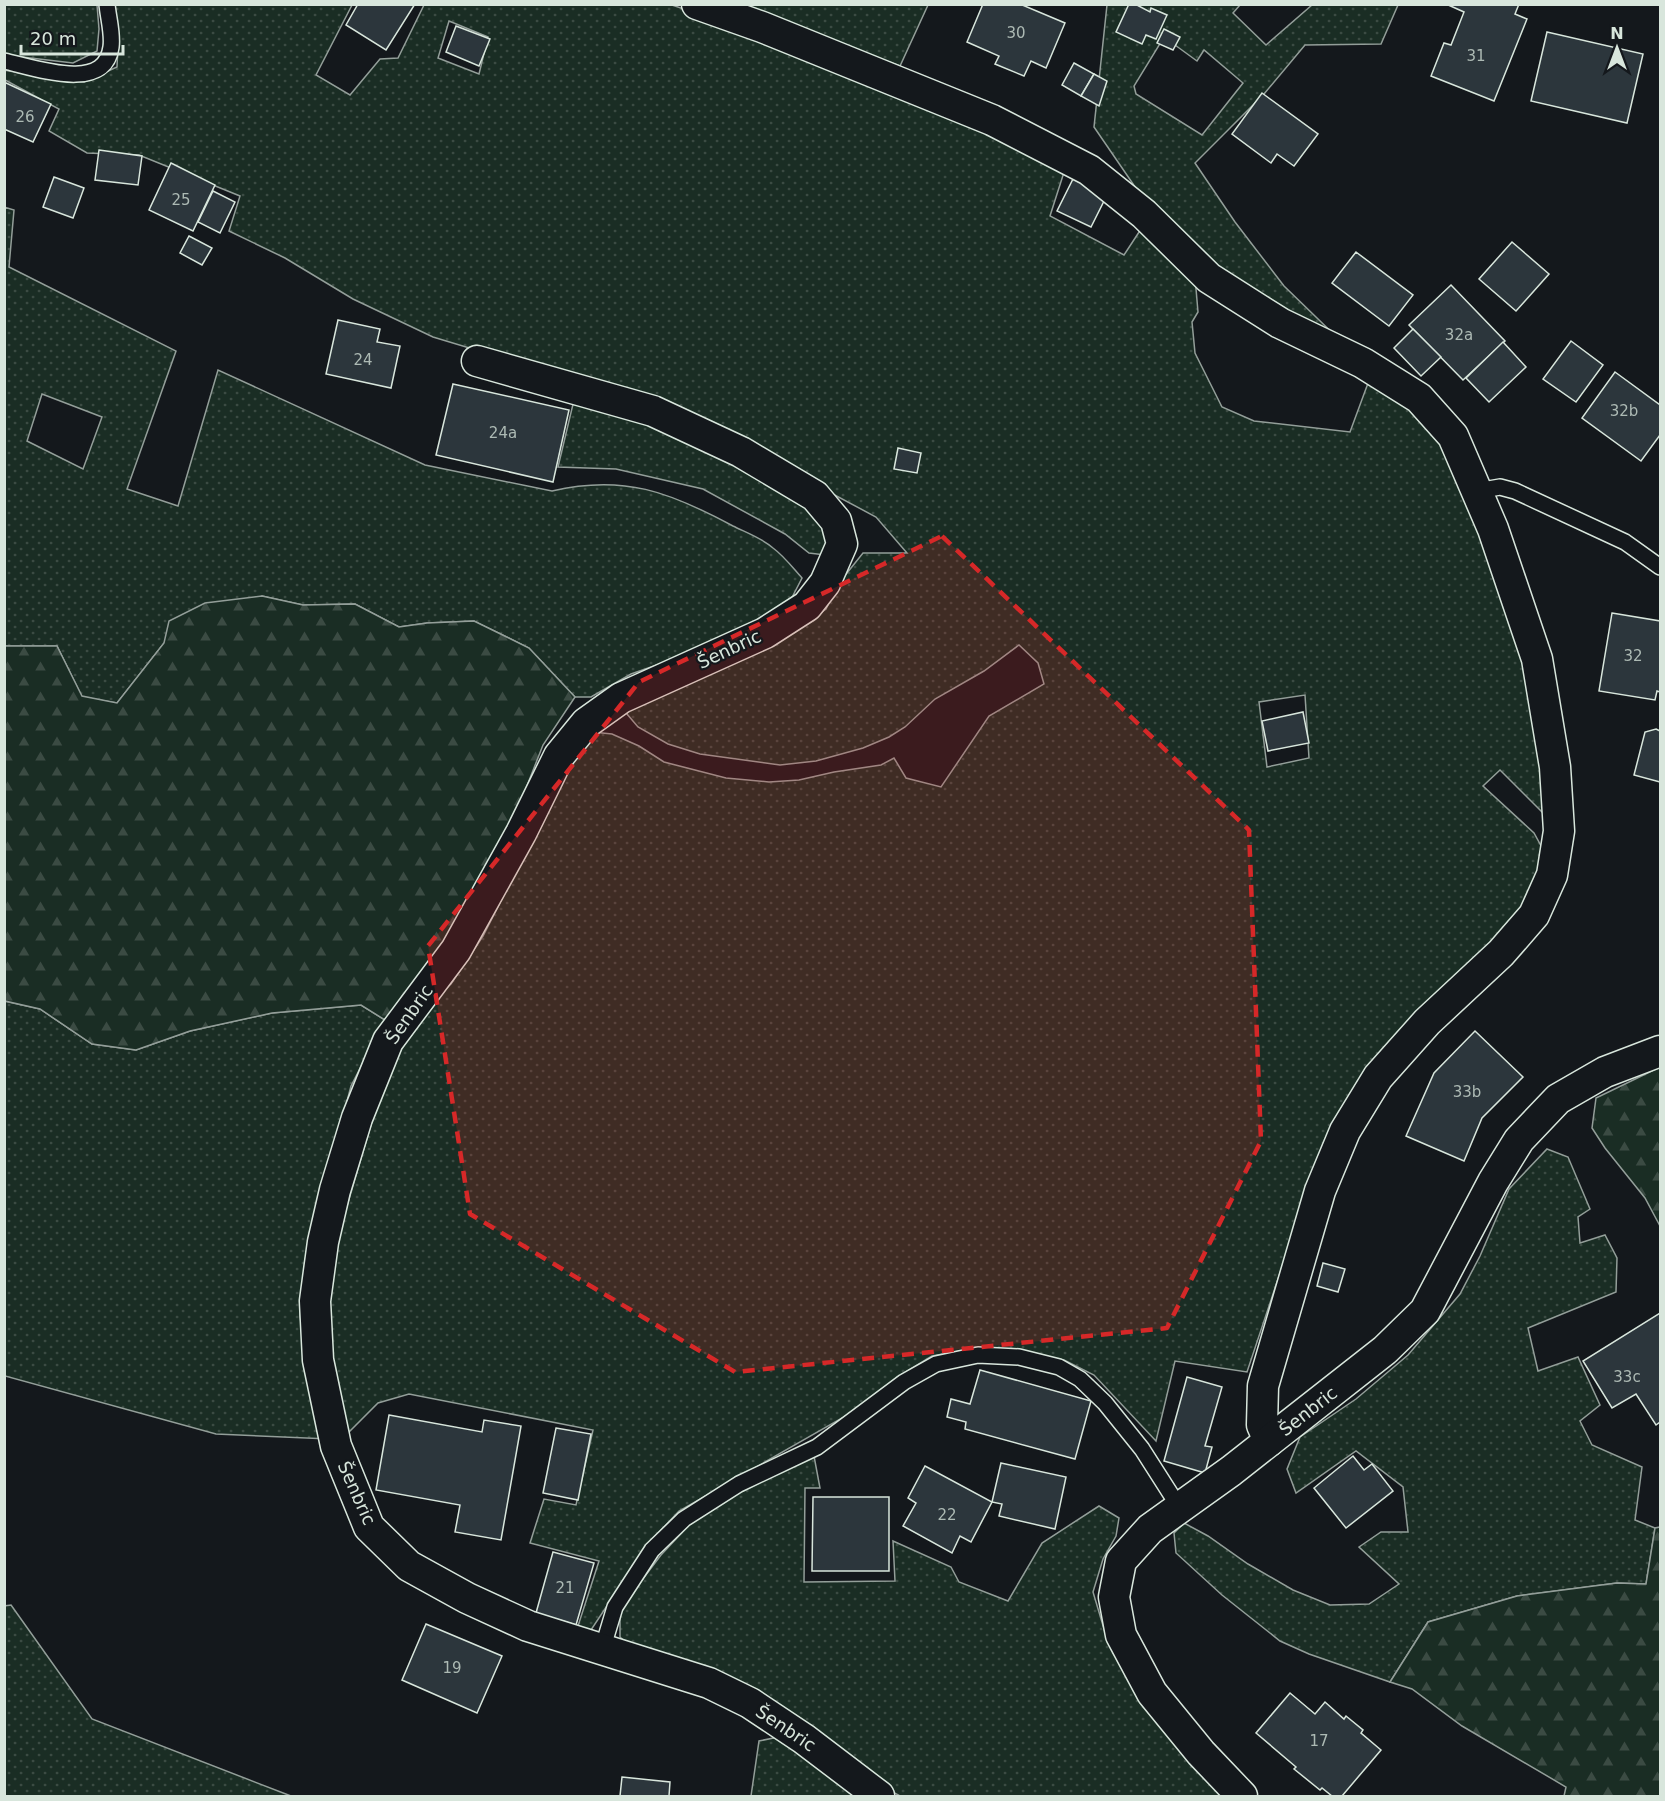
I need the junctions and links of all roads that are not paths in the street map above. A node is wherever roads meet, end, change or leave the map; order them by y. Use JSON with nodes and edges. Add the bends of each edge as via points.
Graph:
{"nodes":[{"id":1,"x":107,"y":4,"type":"edge"},
{"id":2,"x":697,"y":4,"type":"edge"},
{"id":3,"x":4,"y":61,"type":"edge"},
{"id":4,"x":477,"y":361,"type":"dead end"},
{"id":5,"x":1477,"y":491,"type":"junction"},
{"id":6,"x":1660,"y":567,"type":"edge"},
{"id":7,"x":1660,"y":1051,"type":"edge"},
{"id":8,"x":1269,"y":1441,"type":"junction"},
{"id":9,"x":1179,"y":1507,"type":"junction"},
{"id":10,"x":602,"y":1650,"type":"junction"},
{"id":11,"x":879,"y":1797,"type":"edge"},
{"id":12,"x":1242,"y":1797,"type":"edge"}],
"edges":[{"from":1,"to":3,"type":"lane","via":[[111,47],[105,62],[91,73],[67,75]]},
{"from":2,"to":5,"type":"street","via":[[992,120],[1089,170],[1144,214],[1209,278],[1280,323],[1363,363],[1419,398],[1453,436]]},
{"from":4,"to":10,"type":"street","name":"Šenbric","via":[[653,411],[741,452],[815,496],[836,522],[842,544],[825,583],[807,606],[765,633],[621,698],[586,723],[559,756],[456,950],[388,1041],[357,1118],[323,1242],[315,1301],[318,1360],[336,1446],[369,1527],[409,1566],[467,1598],[528,1626]]},
{"from":5,"to":6,"type":"lane","via":[[1515,491],[1625,542]]},
{"from":5,"to":8,"type":"street","via":[[1537,659],[1555,767],[1559,831],[1552,875],[1534,915],[1378,1077],[1345,1131],[1320,1191],[1263,1386],[1262,1425]]},
{"from":7,"to":8,"type":"street","name":"Šenbric","via":[[1605,1072],[1558,1100],[1519,1140],[1425,1311],[1385,1350]]},
{"from":8,"to":9,"type":"street","name":"Šenbric"},
{"from":9,"to":10,"type":"lane","via":[[1142,1449],[1080,1379],[1059,1367],[1019,1357],[978,1355],[936,1364],[904,1382],[817,1447],[739,1484],[684,1519],[652,1550],[615,1607]]},
{"from":9,"to":12,"type":"street","name":"Šenbric","via":[[1150,1529],[1121,1561],[1114,1597],[1121,1635],[1152,1693]]},
{"from":10,"to":11,"type":"street","name":"Šenbric","via":[[709,1683],[750,1704],[804,1739]]}]}
